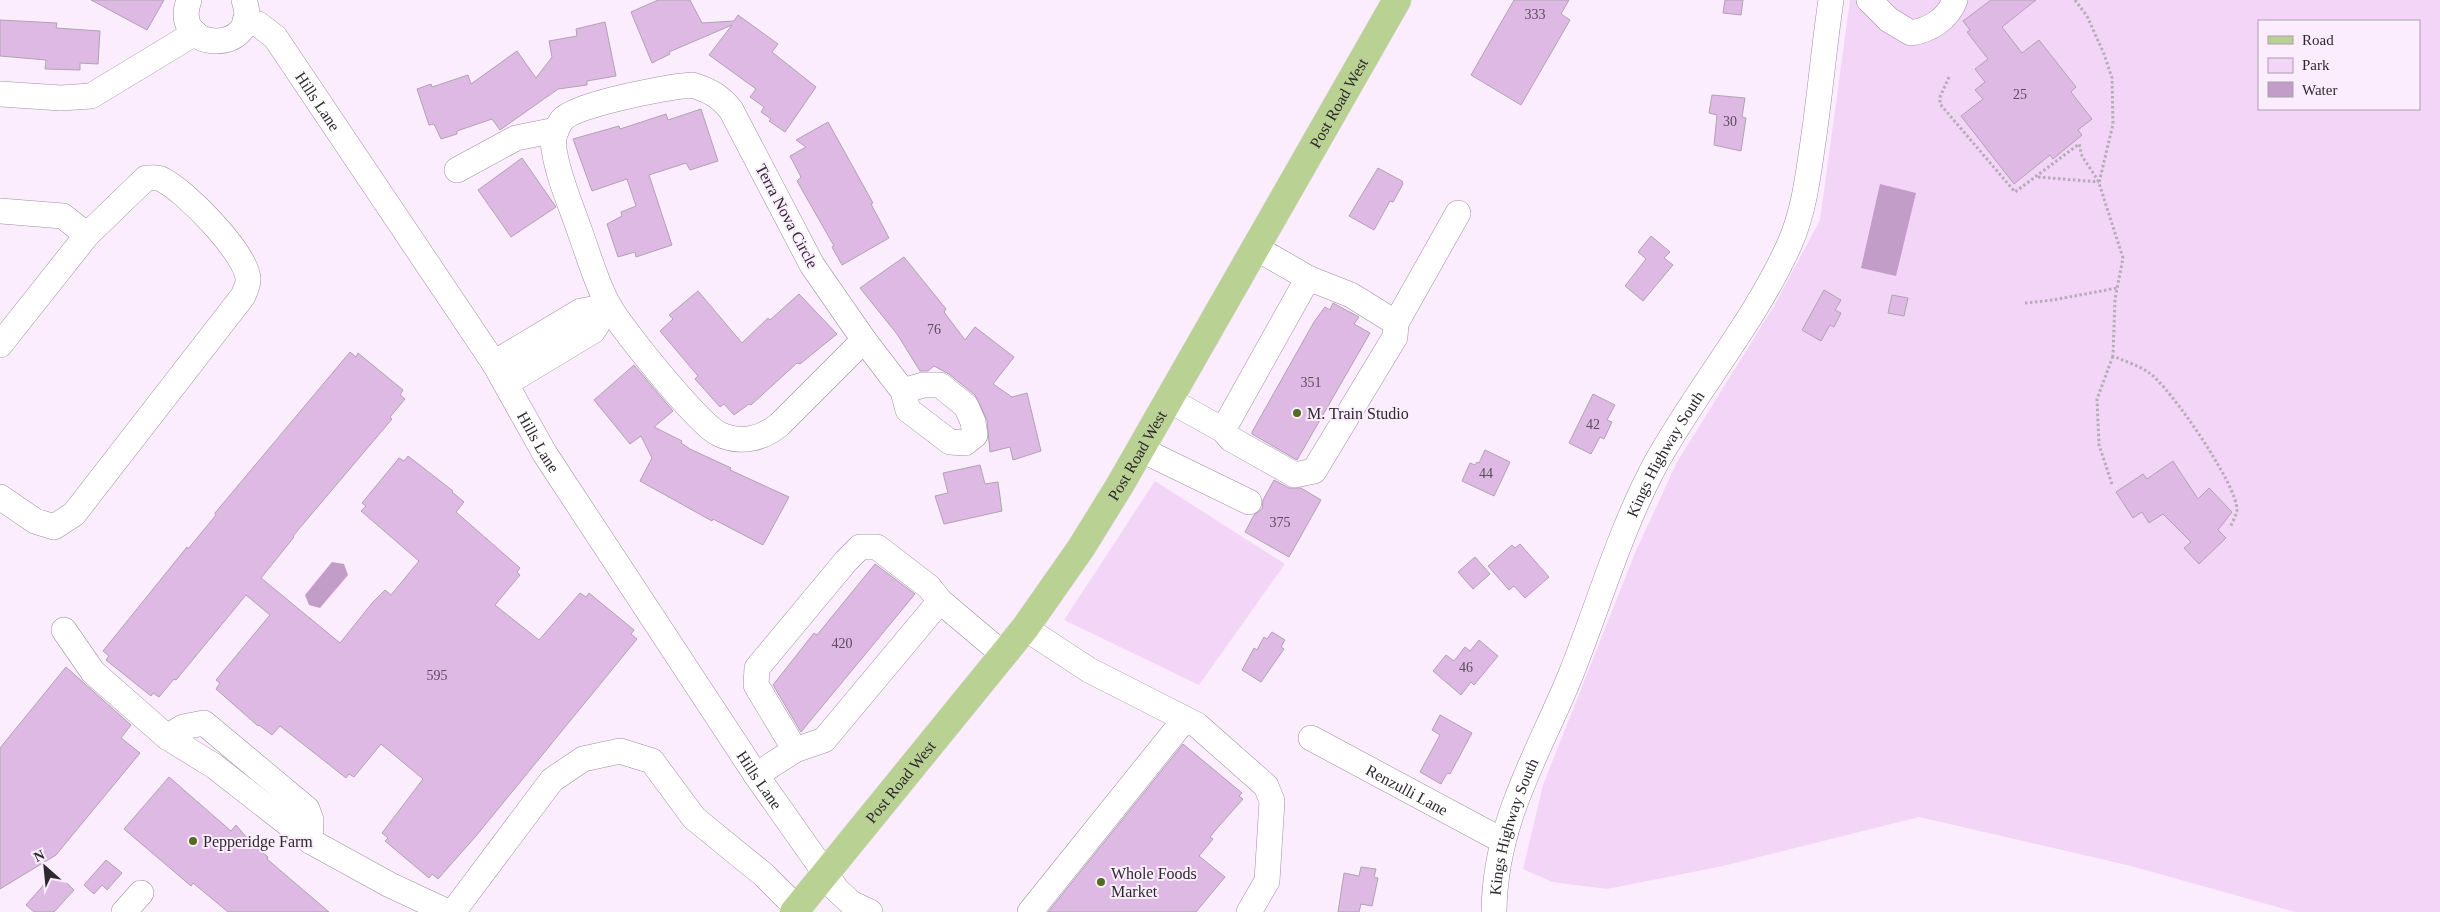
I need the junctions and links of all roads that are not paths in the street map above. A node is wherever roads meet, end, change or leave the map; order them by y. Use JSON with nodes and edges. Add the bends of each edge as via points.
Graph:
{"nodes":[{"id":1,"x":189,"y":0,"type":"edge"},
{"id":2,"x":1397,"y":0,"type":"edge"},
{"id":3,"x":1831,"y":0,"type":"edge"},
{"id":4,"x":1869,"y":0,"type":"edge"},
{"id":5,"x":1955,"y":0,"type":"edge"},
{"id":6,"x":244,"y":11,"type":"edge"},
{"id":7,"x":195,"y":33,"type":"junction"},
{"id":8,"x":0,"y":94,"type":"edge"},
{"id":9,"x":556,"y":130,"type":"junction"},
{"id":10,"x":458,"y":170,"type":"dead end"},
{"id":11,"x":0,"y":211,"type":"edge"},
{"id":12,"x":1458,"y":213,"type":"dead end"},
{"id":13,"x":88,"y":234,"type":"junction"},
{"id":14,"x":1256,"y":248,"type":"junction"},
{"id":15,"x":1308,"y":278,"type":"junction"},
{"id":16,"x":609,"y":306,"type":"junction"},
{"id":17,"x":1396,"y":323,"type":"junction"},
{"id":18,"x":864,"y":340,"type":"junction"},
{"id":19,"x":0,"y":345,"type":"edge"},
{"id":20,"x":500,"y":373,"type":"junction"},
{"id":21,"x":903,"y":391,"type":"dead end"},
{"id":22,"x":1169,"y":400,"type":"junction"},
{"id":23,"x":1223,"y":430,"type":"junction"},
{"id":24,"x":1140,"y":449,"type":"junction"},
{"id":25,"x":0,"y":497,"type":"edge"},
{"id":26,"x":1249,"y":502,"type":"dead end"},
{"id":27,"x":940,"y":601,"type":"junction"},
{"id":28,"x":1025,"y":628,"type":"junction"},
{"id":29,"x":64,"y":630,"type":"dead end"},
{"id":30,"x":1004,"y":655,"type":"junction"},
{"id":31,"x":1186,"y":719,"type":"junction"},
{"id":32,"x":1311,"y":738,"type":"dead end"},
{"id":33,"x":795,"y":750,"type":"junction"},
{"id":34,"x":756,"y":775,"type":"junction"},
{"id":35,"x":1503,"y":841,"type":"junction"},
{"id":36,"x":825,"y":873,"type":"junction"},
{"id":37,"x":141,"y":893,"type":"dead end"},
{"id":38,"x":795,"y":910,"type":"edge"},
{"id":39,"x":858,"y":910,"type":"edge"},
{"id":40,"x":124,"y":912,"type":"edge"},
{"id":41,"x":448,"y":912,"type":"edge"},
{"id":42,"x":453,"y":912,"type":"edge"},
{"id":43,"x":1030,"y":912,"type":"edge"},
{"id":44,"x":1249,"y":912,"type":"edge"},
{"id":45,"x":1494,"y":912,"type":"edge"}],
"edges":[{"from":1,"to":7,"type":"street","via":[[187,16]]},
{"from":2,"to":14,"type":"main road","name":"Post Road West"},
{"from":3,"to":35,"type":"street","name":"Kings Highway South","via":[[1809,173],[1789,244],[1768,286],[1666,446],[1636,505],[1570,675],[1518,792]]},
{"from":4,"to":5,"type":"street","via":[[1889,20],[1911,33],[1926,30],[1941,21]]},
{"from":6,"to":7,"type":"street","name":"Hills Lane","via":[[235,36],[210,42]]},
{"from":6,"to":20,"type":"street","name":"Hills Lane","via":[[275,37]]},
{"from":7,"to":8,"type":"street","via":[[92,96],[61,98]]},
{"from":9,"to":10,"type":"street","via":[[516,138]]},
{"from":9,"to":16,"type":"street","via":[[555,156]]},
{"from":9,"to":18,"type":"street","name":"Terra Nova Circle","via":[[562,120],[584,108],[674,86],[692,85],[714,93],[731,110],[812,265]]},
{"from":11,"to":13,"type":"street","via":[[63,216]]},
{"from":12,"to":17,"type":"street"},
{"from":13,"to":19,"type":"street"},
{"from":13,"to":25,"type":"street","via":[[146,178],[160,178],[178,189],[210,219],[243,263],[249,279],[243,296],[74,514],[54,527],[35,521]]},
{"from":14,"to":15,"type":"street"},
{"from":14,"to":22,"type":"main road","name":"Post Road West"},
{"from":15,"to":17,"type":"street","via":[[1351,296]]},
{"from":15,"to":23,"type":"street"},
{"from":16,"to":18,"type":"street","via":[[705,424],[720,434],[740,440],[772,430]]},
{"from":16,"to":20,"type":"street","via":[[593,331]]},
{"from":17,"to":23,"type":"street","via":[[1394,337],[1314,471],[1295,475],[1231,439]]},
{"from":18,"to":21,"type":"street","name":"Terra Nova Circle"},
{"from":20,"to":34,"type":"street","name":"Hills Lane","via":[[546,454]]},
{"from":22,"to":23,"type":"street"},
{"from":22,"to":24,"type":"main road","name":"Post Road West"},
{"from":24,"to":26,"type":"street"},
{"from":24,"to":28,"type":"main road","name":"Post Road West","via":[[1081,548]]},
{"from":27,"to":30,"type":"street"},
{"from":27,"to":33,"type":"street","via":[[824,740]]},
{"from":27,"to":33,"type":"street","via":[[929,587],[877,547],[860,547],[846,561],[757,668],[756,685]]},
{"from":28,"to":30,"type":"main road","name":"Post Road West"},
{"from":28,"to":31,"type":"street","via":[[1089,670]]},
{"from":29,"to":41,"type":"street","via":[[92,672],[166,737],[214,766],[310,841],[390,886]]},
{"from":30,"to":36,"type":"main road","name":"Post Road West"},
{"from":31,"to":43,"type":"street"},
{"from":31,"to":44,"type":"street","via":[[1266,786],[1272,801],[1267,881]]},
{"from":32,"to":35,"type":"street","name":"Renzulli Lane"},
{"from":33,"to":34,"type":"street"},
{"from":34,"to":36,"type":"street","name":"Hills Lane"},
{"from":35,"to":45,"type":"street","name":"Kings Highway South","via":[[1496,876]]},
{"from":36,"to":38,"type":"main road","name":"Post Road West"},
{"from":36,"to":39,"type":"street","name":"Hills Lane"},
{"from":37,"to":40,"type":"street"},
{"from":38,"to":42,"type":"street","via":[[764,875],[694,818],[652,761],[620,750],[583,759],[552,780]]}]}
